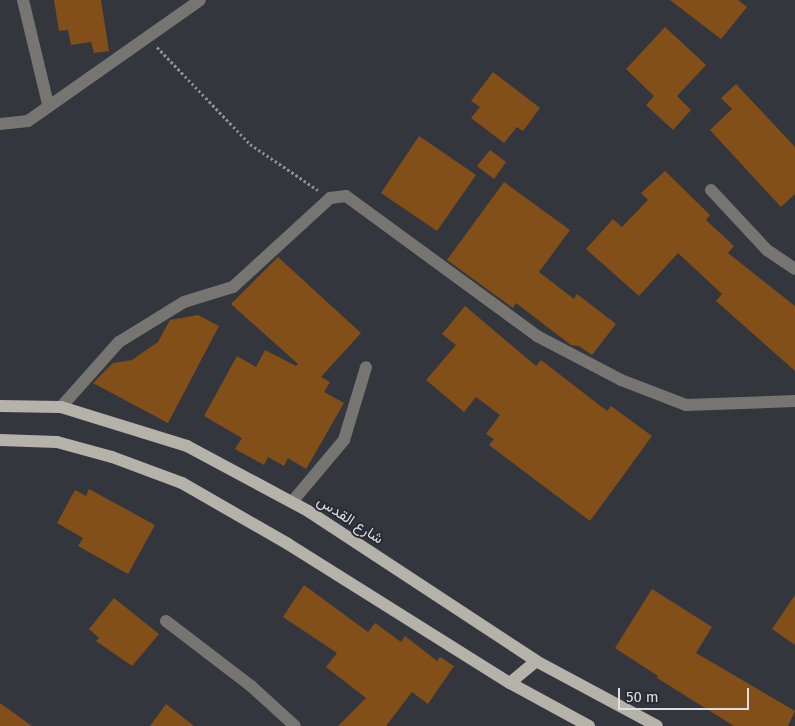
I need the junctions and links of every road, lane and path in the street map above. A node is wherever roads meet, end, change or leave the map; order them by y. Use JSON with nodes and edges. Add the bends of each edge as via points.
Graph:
{"nodes":[{"id":1,"x":23,"y":0,"type":"edge"},
{"id":2,"x":200,"y":0,"type":"edge"},
{"id":3,"x":146,"y":36,"type":"junction"},
{"id":4,"x":48,"y":104,"type":"junction"},
{"id":5,"x":0,"y":124,"type":"edge"},
{"id":6,"x":711,"y":190,"type":"dead end"},
{"id":7,"x":330,"y":198,"type":"junction"},
{"id":8,"x":795,"y":269,"type":"edge"},
{"id":9,"x":366,"y":367,"type":"dead end"},
{"id":10,"x":795,"y":401,"type":"edge"},
{"id":11,"x":0,"y":406,"type":"edge"},
{"id":12,"x":61,"y":407,"type":"junction"},
{"id":13,"x":0,"y":440,"type":"edge"},
{"id":14,"x":292,"y":502,"type":"junction"},
{"id":15,"x":166,"y":621,"type":"dead end"},
{"id":16,"x":536,"y":661,"type":"junction"},
{"id":17,"x":510,"y":683,"type":"junction"},
{"id":18,"x":295,"y":726,"type":"edge"},
{"id":19,"x":589,"y":726,"type":"edge"},
{"id":20,"x":657,"y":726,"type":"edge"}],
"edges":[{"from":1,"to":4,"type":"street"},
{"from":2,"to":3,"type":"street"},
{"from":3,"to":4,"type":"street"},
{"from":3,"to":7,"type":"path","via":[[250,144]]},
{"from":4,"to":5,"type":"street","via":[[28,121]]},
{"from":6,"to":8,"type":"street","via":[[767,250]]},
{"from":7,"to":10,"type":"street","via":[[346,196],[538,336],[621,380],[686,405]]},
{"from":7,"to":12,"type":"street","via":[[233,287],[184,302],[119,342]]},
{"from":9,"to":14,"type":"street","via":[[344,440]]},
{"from":11,"to":12,"type":"main road","name":"شارع القدس"},
{"from":12,"to":14,"type":"main road","name":"شارع القدس","via":[[187,446]]},
{"from":13,"to":17,"type":"main road","via":[[57,442],[112,457],[182,483],[288,544]]},
{"from":14,"to":16,"type":"main road","name":"شارع القدس"},
{"from":15,"to":18,"type":"street","via":[[251,686]]},
{"from":16,"to":17,"type":"main road"},
{"from":16,"to":20,"type":"main road","name":"شارع القدس"},
{"from":17,"to":19,"type":"main road"}]}
